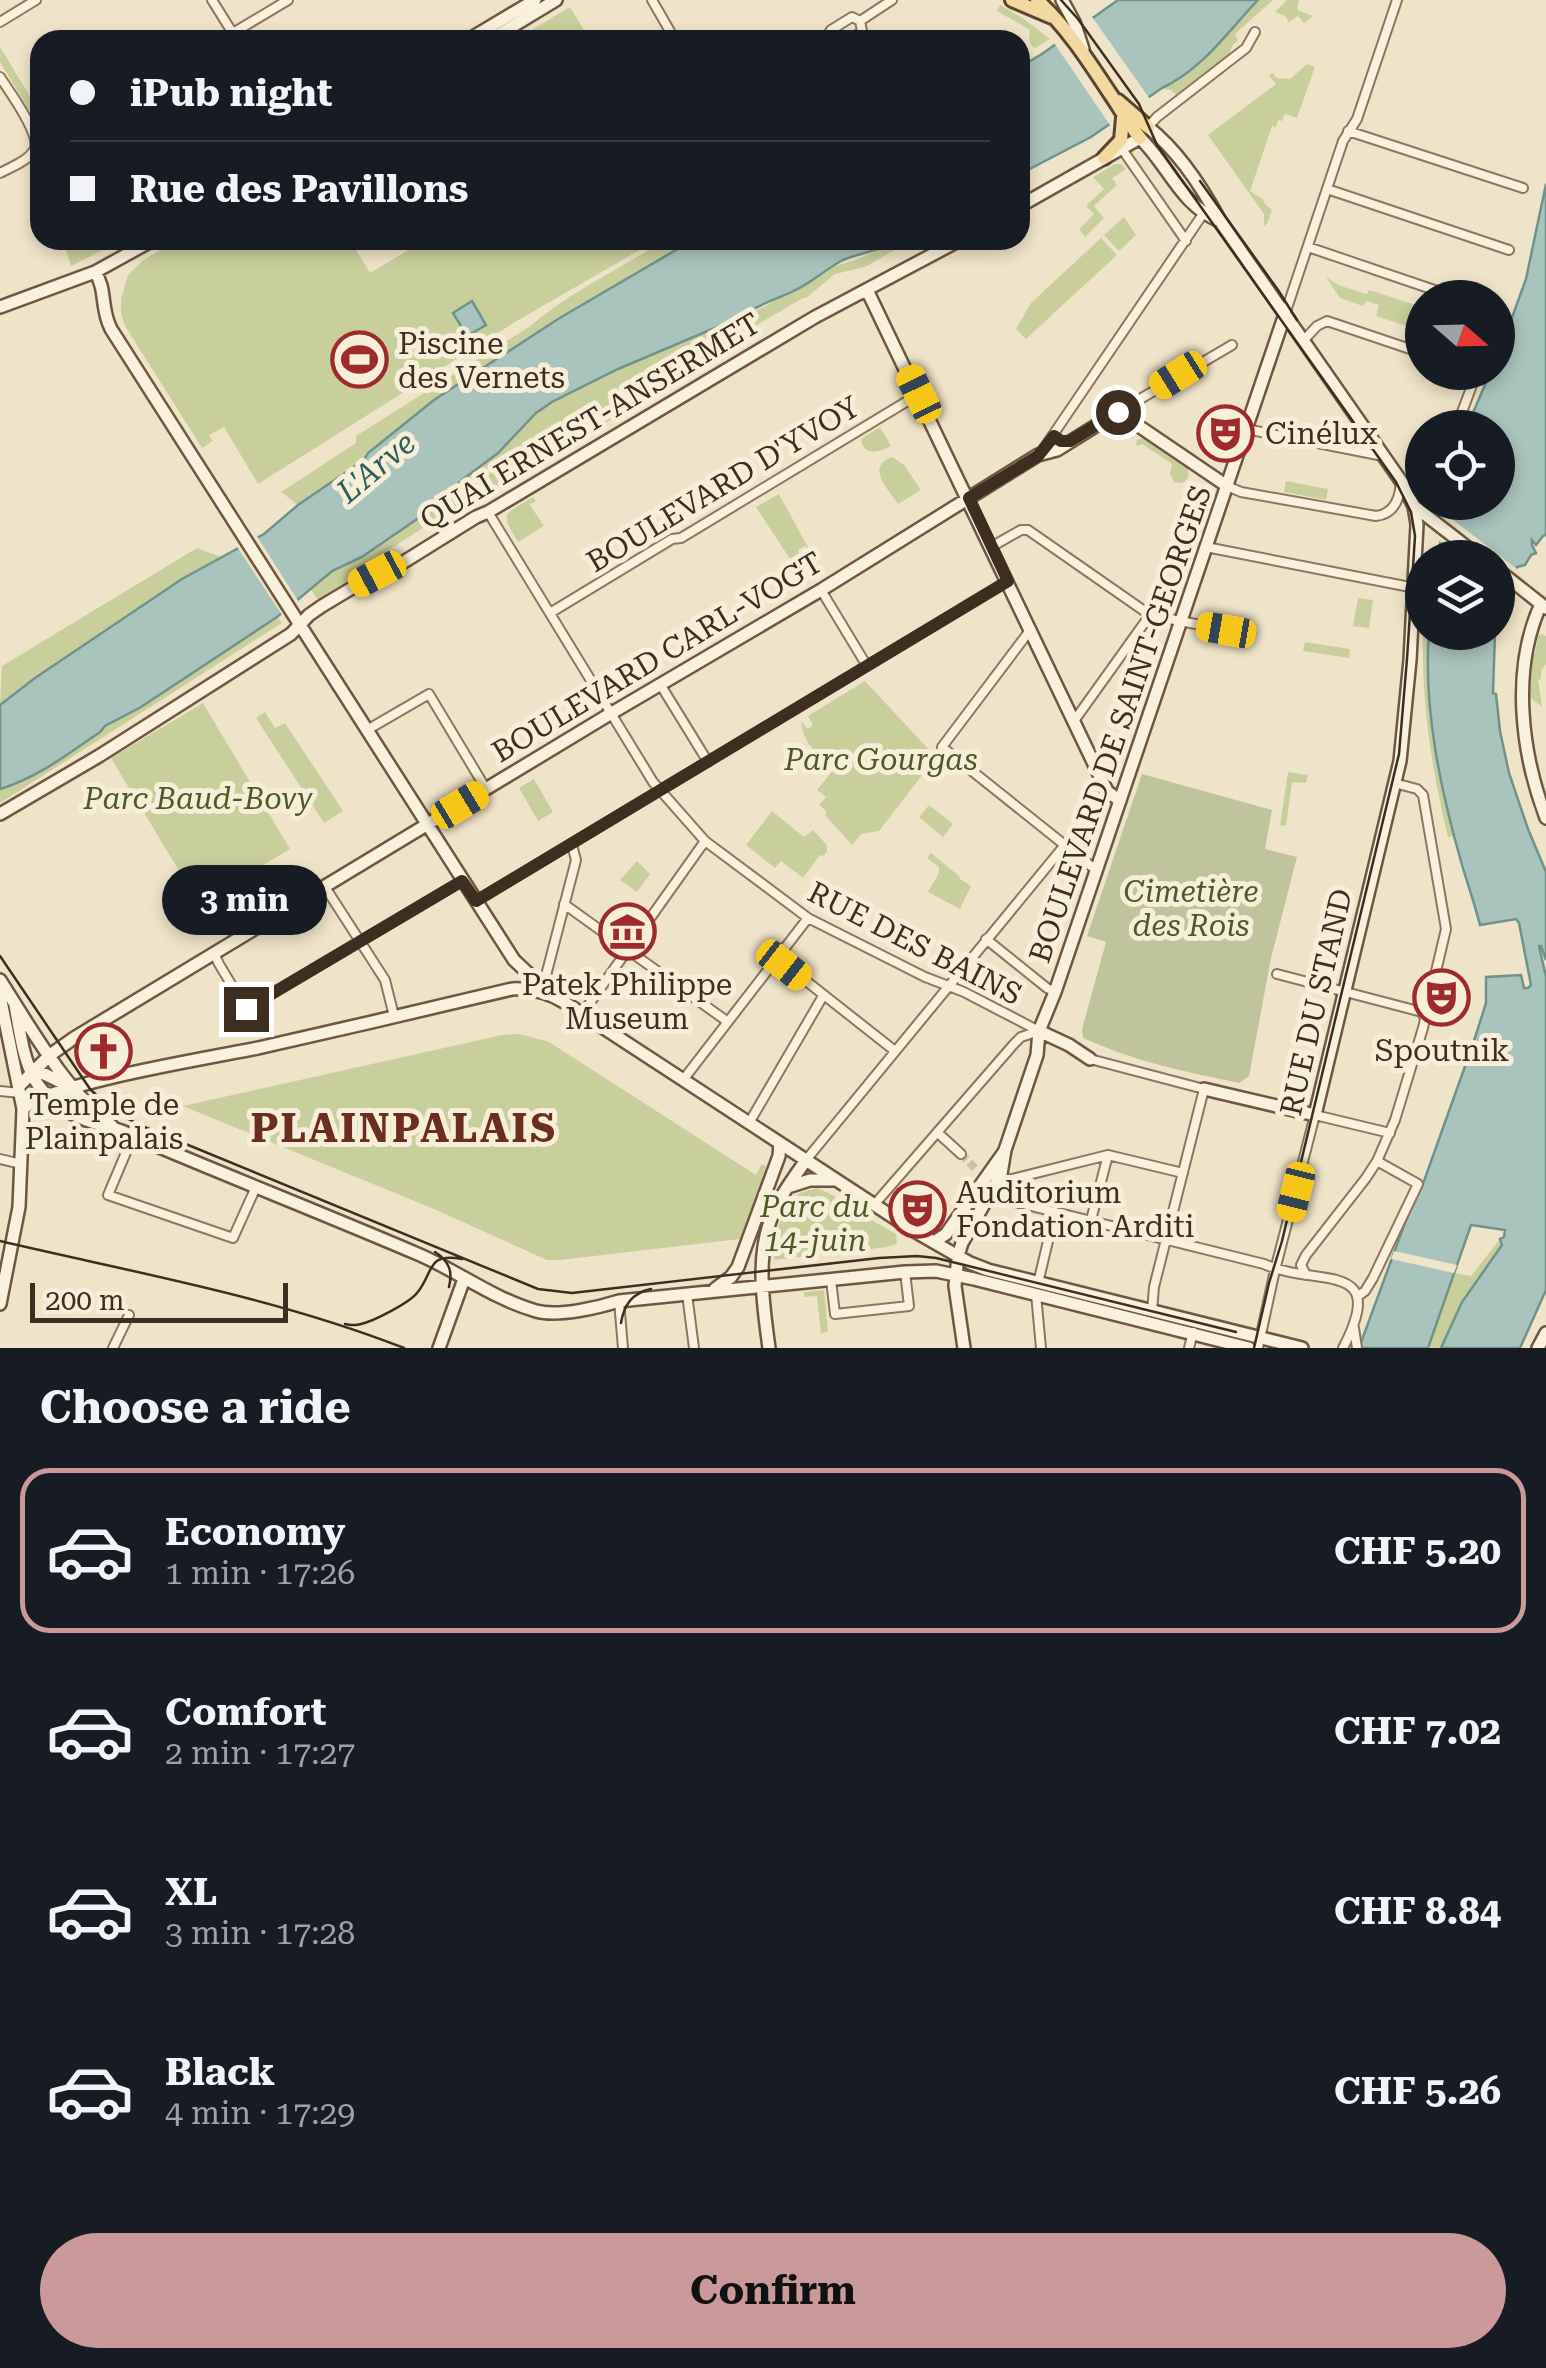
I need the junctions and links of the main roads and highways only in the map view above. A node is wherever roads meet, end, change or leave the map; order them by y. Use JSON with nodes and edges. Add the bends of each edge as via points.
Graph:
{"nodes":[{"id":1,"x":1012,"y":0,"type":"edge"},
{"id":2,"x":1041,"y":0,"type":"edge"},
{"id":3,"x":1054,"y":18,"type":"junction"},
{"id":4,"x":1104,"y":158,"type":"road end"}],
"edges":[{"from":1,"to":3,"type":"main road"},
{"from":2,"to":3,"type":"main road"},
{"from":3,"to":4,"type":"main road","via":[[1070,26],[1136,124]]}]}
